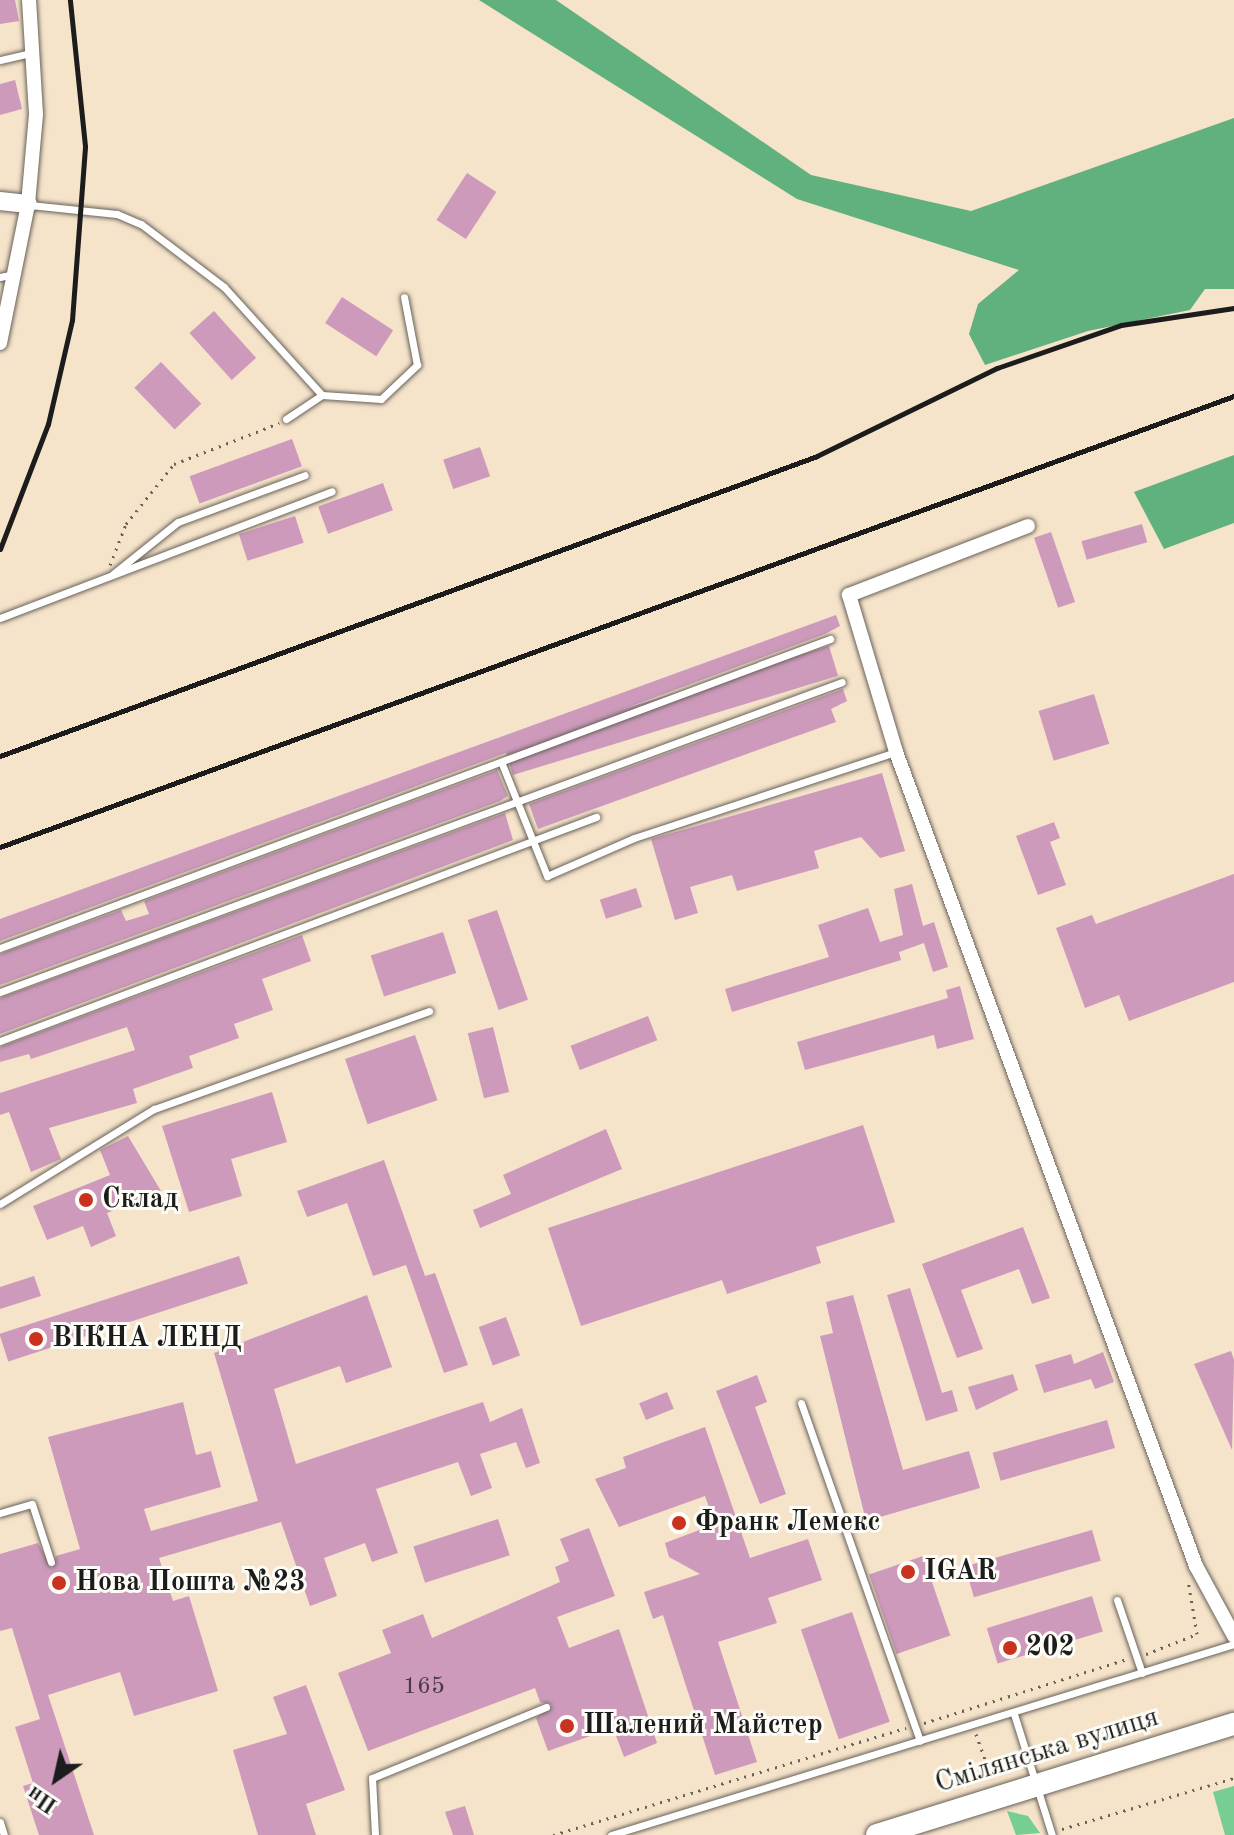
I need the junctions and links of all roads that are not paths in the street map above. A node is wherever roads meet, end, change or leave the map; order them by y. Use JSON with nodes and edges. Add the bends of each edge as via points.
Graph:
{"nodes":[{"id":1,"x":29,"y":0,"type":"edge"},
{"id":2,"x":36,"y":52,"type":"junction"},
{"id":3,"x":0,"y":60,"type":"edge"},
{"id":4,"x":0,"y":201,"type":"edge"},
{"id":5,"x":28,"y":204,"type":"junction"},
{"id":6,"x":7,"y":275,"type":"edge"},
{"id":7,"x":404,"y":297,"type":"dead end"},
{"id":8,"x":0,"y":343,"type":"edge"},
{"id":9,"x":322,"y":395,"type":"junction"},
{"id":10,"x":286,"y":419,"type":"road end"},
{"id":11,"x":305,"y":475,"type":"dead end"},
{"id":12,"x":332,"y":491,"type":"dead end"},
{"id":13,"x":1028,"y":526,"type":"dead end"},
{"id":14,"x":113,"y":574,"type":"junction"},
{"id":15,"x":0,"y":618,"type":"edge"},
{"id":16,"x":830,"y":639,"type":"dead end"},
{"id":17,"x":842,"y":682,"type":"dead end"},
{"id":18,"x":896,"y":752,"type":"junction"},
{"id":19,"x":502,"y":764,"type":"junction"},
{"id":20,"x":517,"y":804,"type":"junction"},
{"id":21,"x":596,"y":817,"type":"dead end"},
{"id":22,"x":527,"y":841,"type":"junction"},
{"id":23,"x":0,"y":948,"type":"edge"},
{"id":24,"x":0,"y":992,"type":"edge"},
{"id":25,"x":429,"y":1011,"type":"dead end"},
{"id":26,"x":0,"y":1041,"type":"edge"},
{"id":27,"x":0,"y":1204,"type":"edge"},
{"id":28,"x":801,"y":1403,"type":"dead end"},
{"id":29,"x":0,"y":1513,"type":"edge"},
{"id":30,"x":51,"y":1562,"type":"dead end"},
{"id":31,"x":1117,"y":1600,"type":"dead end"},
{"id":32,"x":1234,"y":1636,"type":"edge"},
{"id":33,"x":1234,"y":1644,"type":"edge"},
{"id":34,"x":1142,"y":1673,"type":"junction"},
{"id":35,"x":546,"y":1707,"type":"dead end"},
{"id":36,"x":1014,"y":1714,"type":"junction"},
{"id":37,"x":1234,"y":1724,"type":"edge"},
{"id":38,"x":920,"y":1741,"type":"junction"},
{"id":39,"x":1034,"y":1787,"type":"junction"},
{"id":40,"x":0,"y":1822,"type":"edge"},
{"id":41,"x":4,"y":1835,"type":"edge"},
{"id":42,"x":375,"y":1835,"type":"edge"},
{"id":43,"x":611,"y":1835,"type":"edge"},
{"id":44,"x":877,"y":1835,"type":"edge"},
{"id":45,"x":1052,"y":1835,"type":"edge"}],
"edges":[{"from":1,"to":2,"type":"street"},
{"from":2,"to":3,"type":"lane"},
{"from":2,"to":5,"type":"street"},
{"from":4,"to":5,"type":"street"},
{"from":5,"to":6,"type":"street"},
{"from":5,"to":9,"type":"lane","via":[[117,214],[141,224],[224,287]]},
{"from":6,"to":8,"type":"street"},
{"from":7,"to":9,"type":"lane","via":[[417,365],[381,399]]},
{"from":9,"to":10,"type":"lane"},
{"from":11,"to":14,"type":"lane","via":[[178,522]]},
{"from":12,"to":14,"type":"lane"},
{"from":13,"to":18,"type":"street","via":[[849,595]]},
{"from":14,"to":15,"type":"lane"},
{"from":16,"to":19,"type":"lane"},
{"from":17,"to":20,"type":"lane"},
{"from":18,"to":22,"type":"lane","via":[[634,838],[547,876]]},
{"from":18,"to":32,"type":"street","via":[[1196,1566]]},
{"from":19,"to":20,"type":"lane"},
{"from":19,"to":23,"type":"lane"},
{"from":20,"to":22,"type":"lane"},
{"from":20,"to":24,"type":"lane"},
{"from":21,"to":22,"type":"lane"},
{"from":22,"to":26,"type":"lane"},
{"from":25,"to":27,"type":"lane","via":[[154,1109]]},
{"from":28,"to":38,"type":"lane"},
{"from":29,"to":30,"type":"lane","via":[[32,1504]]},
{"from":31,"to":34,"type":"lane"},
{"from":33,"to":34,"type":"lane"},
{"from":34,"to":36,"type":"lane"},
{"from":35,"to":42,"type":"lane","via":[[372,1778]]},
{"from":36,"to":38,"type":"lane"},
{"from":36,"to":39,"type":"lane"},
{"from":37,"to":39,"type":"main road","name":"Смілянська вулиця"},
{"from":38,"to":43,"type":"lane"},
{"from":39,"to":44,"type":"main road","name":"Смілянська вулиця"},
{"from":39,"to":45,"type":"lane"},
{"from":40,"to":41,"type":"lane"}]}
